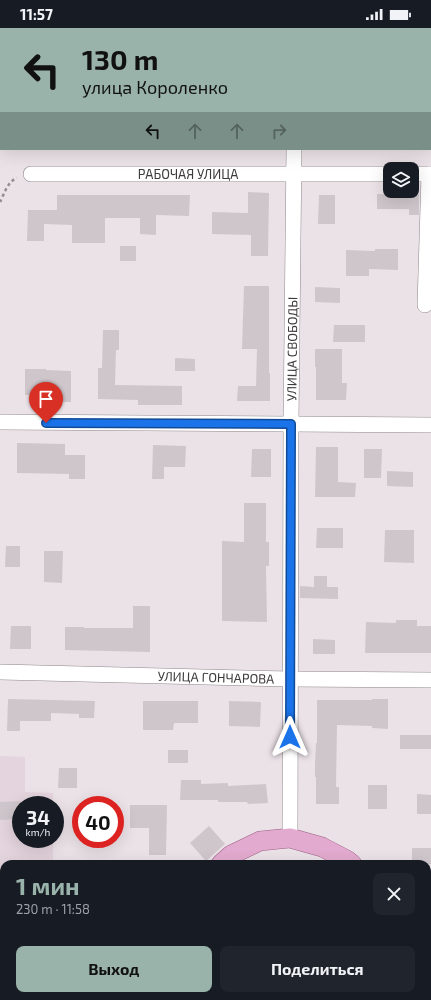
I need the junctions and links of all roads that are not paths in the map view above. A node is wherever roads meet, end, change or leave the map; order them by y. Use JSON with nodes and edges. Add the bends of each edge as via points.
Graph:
{"nodes":[{"id":1,"x":294,"y":150,"type":"edge"},
{"id":2,"x":31,"y":174,"type":"road end"},
{"id":3,"x":294,"y":174,"type":"junction"},
{"id":4,"x":383,"y":174,"type":"edge"},
{"id":5,"x":419,"y":174,"type":"edge"},
{"id":6,"x":430,"y":174,"type":"edge"},
{"id":7,"x":425,"y":305,"type":"dead end"},
{"id":8,"x":0,"y":422,"type":"edge"},
{"id":9,"x":291,"y":424,"type":"junction"},
{"id":10,"x":431,"y":425,"type":"edge"},
{"id":11,"x":0,"y":672,"type":"edge"},
{"id":12,"x":290,"y":679,"type":"junction"},
{"id":13,"x":431,"y":680,"type":"edge"},
{"id":14,"x":290,"y":838,"type":"junction"},
{"id":15,"x":225,"y":860,"type":"edge"},
{"id":16,"x":347,"y":860,"type":"edge"}],
"edges":[{"from":1,"to":3,"type":"street","name":"УЛИЦА СВОБОДЫ"},
{"from":2,"to":3,"type":"street","name":"РАБОЧАЯ УЛИЦА"},
{"from":3,"to":4,"type":"street","name":"РАБОЧАЯ УЛИЦА"},
{"from":3,"to":9,"type":"street","name":"УЛИЦА СВОБОДЫ"},
{"from":5,"to":6,"type":"street"},
{"from":6,"to":7,"type":"street"},
{"from":8,"to":9,"type":"street"},
{"from":9,"to":10,"type":"street"},
{"from":9,"to":12,"type":"street","name":"УЛИЦА СВОБОДЫ"},
{"from":11,"to":12,"type":"street","name":"УЛИЦА ГОНЧАРОВА"},
{"from":12,"to":13,"type":"street","name":"УЛИЦА ГОНЧАРОВА"},
{"from":12,"to":14,"type":"street","name":"УЛИЦА СВОБОДЫ"},
{"from":14,"to":15,"type":"main road","via":[[260,841]]},
{"from":14,"to":16,"type":"main road","via":[[322,847]]}]}
